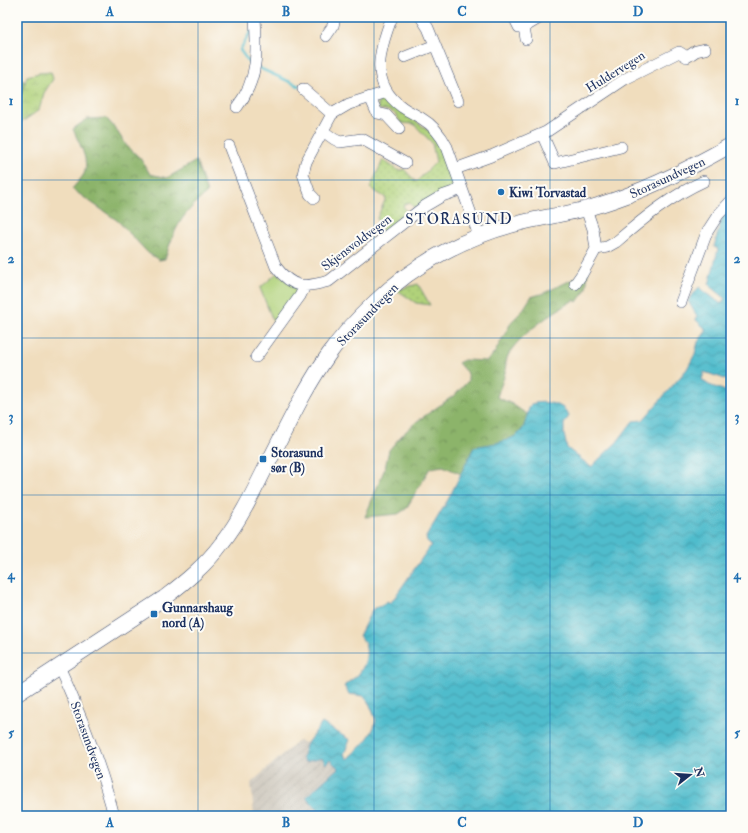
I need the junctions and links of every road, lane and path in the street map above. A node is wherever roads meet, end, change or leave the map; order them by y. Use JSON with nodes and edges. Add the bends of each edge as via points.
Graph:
{"nodes":[{"id":1,"x":255,"y":17,"type":"edge"},
{"id":2,"x":335,"y":17,"type":"edge"},
{"id":3,"x":392,"y":17,"type":"edge"},
{"id":4,"x":421,"y":17,"type":"edge"},
{"id":5,"x":514,"y":17,"type":"edge"},
{"id":6,"x":536,"y":18,"type":"edge"},
{"id":7,"x":524,"y":26,"type":"junction"},
{"id":8,"x":326,"y":36,"type":"dead end"},
{"id":9,"x":526,"y":39,"type":"dead end"},
{"id":10,"x":435,"y":44,"type":"junction"},
{"id":11,"x":705,"y":49,"type":"dead end"},
{"id":12,"x":405,"y":57,"type":"dead end"},
{"id":13,"x":303,"y":89,"type":"dead end"},
{"id":14,"x":387,"y":92,"type":"junction"},
{"id":15,"x":370,"y":97,"type":"junction"},
{"id":16,"x":458,"y":101,"type":"dead end"},
{"id":17,"x":237,"y":107,"type":"dead end"},
{"id":18,"x":332,"y":114,"type":"junction"},
{"id":19,"x":399,"y":129,"type":"dead end"},
{"id":20,"x":324,"y":131,"type":"junction"},
{"id":21,"x":542,"y":134,"type":"junction"},
{"id":22,"x":229,"y":146,"type":"dead end"},
{"id":23,"x":731,"y":146,"type":"edge"},
{"id":24,"x":621,"y":147,"type":"dead end"},
{"id":25,"x":405,"y":164,"type":"dead end"},
{"id":26,"x":455,"y":168,"type":"junction"},
{"id":27,"x":704,"y":181,"type":"dead end"},
{"id":28,"x":462,"y":189,"type":"junction"},
{"id":29,"x":314,"y":198,"type":"dead end"},
{"id":30,"x":731,"y":201,"type":"edge"},
{"id":31,"x":586,"y":209,"type":"junction"},
{"id":32,"x":479,"y":236,"type":"junction"},
{"id":33,"x":596,"y":249,"type":"junction"},
{"id":34,"x":575,"y":284,"type":"dead end"},
{"id":35,"x":305,"y":286,"type":"junction"},
{"id":36,"x":681,"y":302,"type":"dead end"},
{"id":37,"x":256,"y":357,"type":"dead end"},
{"id":38,"x":59,"y":667,"type":"junction"},
{"id":39,"x":17,"y":694,"type":"edge"},
{"id":40,"x":114,"y":816,"type":"edge"}],
"edges":[{"from":1,"to":17,"type":"street","via":[[255,65],[248,90]]},
{"from":2,"to":8,"type":"street","via":[[333,26]]},
{"from":3,"to":14,"type":"street","via":[[379,58],[380,73]]},
{"from":4,"to":10,"type":"street"},
{"from":5,"to":7,"type":"street","via":[[519,28]]},
{"from":6,"to":7,"type":"street"},
{"from":7,"to":9,"type":"street"},
{"from":10,"to":12,"type":"street"},
{"from":10,"to":16,"type":"street"},
{"from":11,"to":21,"type":"street","name":"Huldervegen","via":[[687,57],[679,52],[642,69]]},
{"from":13,"to":18,"type":"street"},
{"from":14,"to":15,"type":"street"},
{"from":14,"to":26,"type":"street","via":[[401,106],[435,129],[447,147]]},
{"from":15,"to":18,"type":"street","via":[[349,104]]},
{"from":15,"to":19,"type":"street","via":[[377,113],[386,115]]},
{"from":18,"to":20,"type":"street"},
{"from":20,"to":25,"type":"street","via":[[340,142],[362,139]]},
{"from":20,"to":29,"type":"street","via":[[306,162],[303,174]]},
{"from":21,"to":24,"type":"street","via":[[555,163]]},
{"from":21,"to":26,"type":"street","name":"Huldervegen"},
{"from":22,"to":35,"type":"street","via":[[276,267],[291,282]]},
{"from":23,"to":31,"type":"main road","name":"Storasundvegen","via":[[650,187]]},
{"from":26,"to":28,"type":"street"},
{"from":27,"to":33,"type":"street","via":[[672,198],[616,242]]},
{"from":28,"to":32,"type":"street"},
{"from":28,"to":35,"type":"street","name":"Skjensvoldvegen","via":[[425,206],[329,281]]},
{"from":30,"to":36,"type":"street","via":[[718,214],[707,232]]},
{"from":31,"to":32,"type":"main road","name":"Storasundvegen","via":[[523,222]]},
{"from":31,"to":33,"type":"street"},
{"from":32,"to":38,"type":"main road","name":"Storasundvegen","via":[[441,253],[410,272],[375,302],[345,333],[308,388],[237,521],[207,562],[164,598]]},
{"from":33,"to":34,"type":"street"},
{"from":35,"to":37,"type":"street"},
{"from":38,"to":39,"type":"main road","name":"Storasundvegen"},
{"from":38,"to":40,"type":"street","name":"Storasundvegen","via":[[93,747]]}]}
